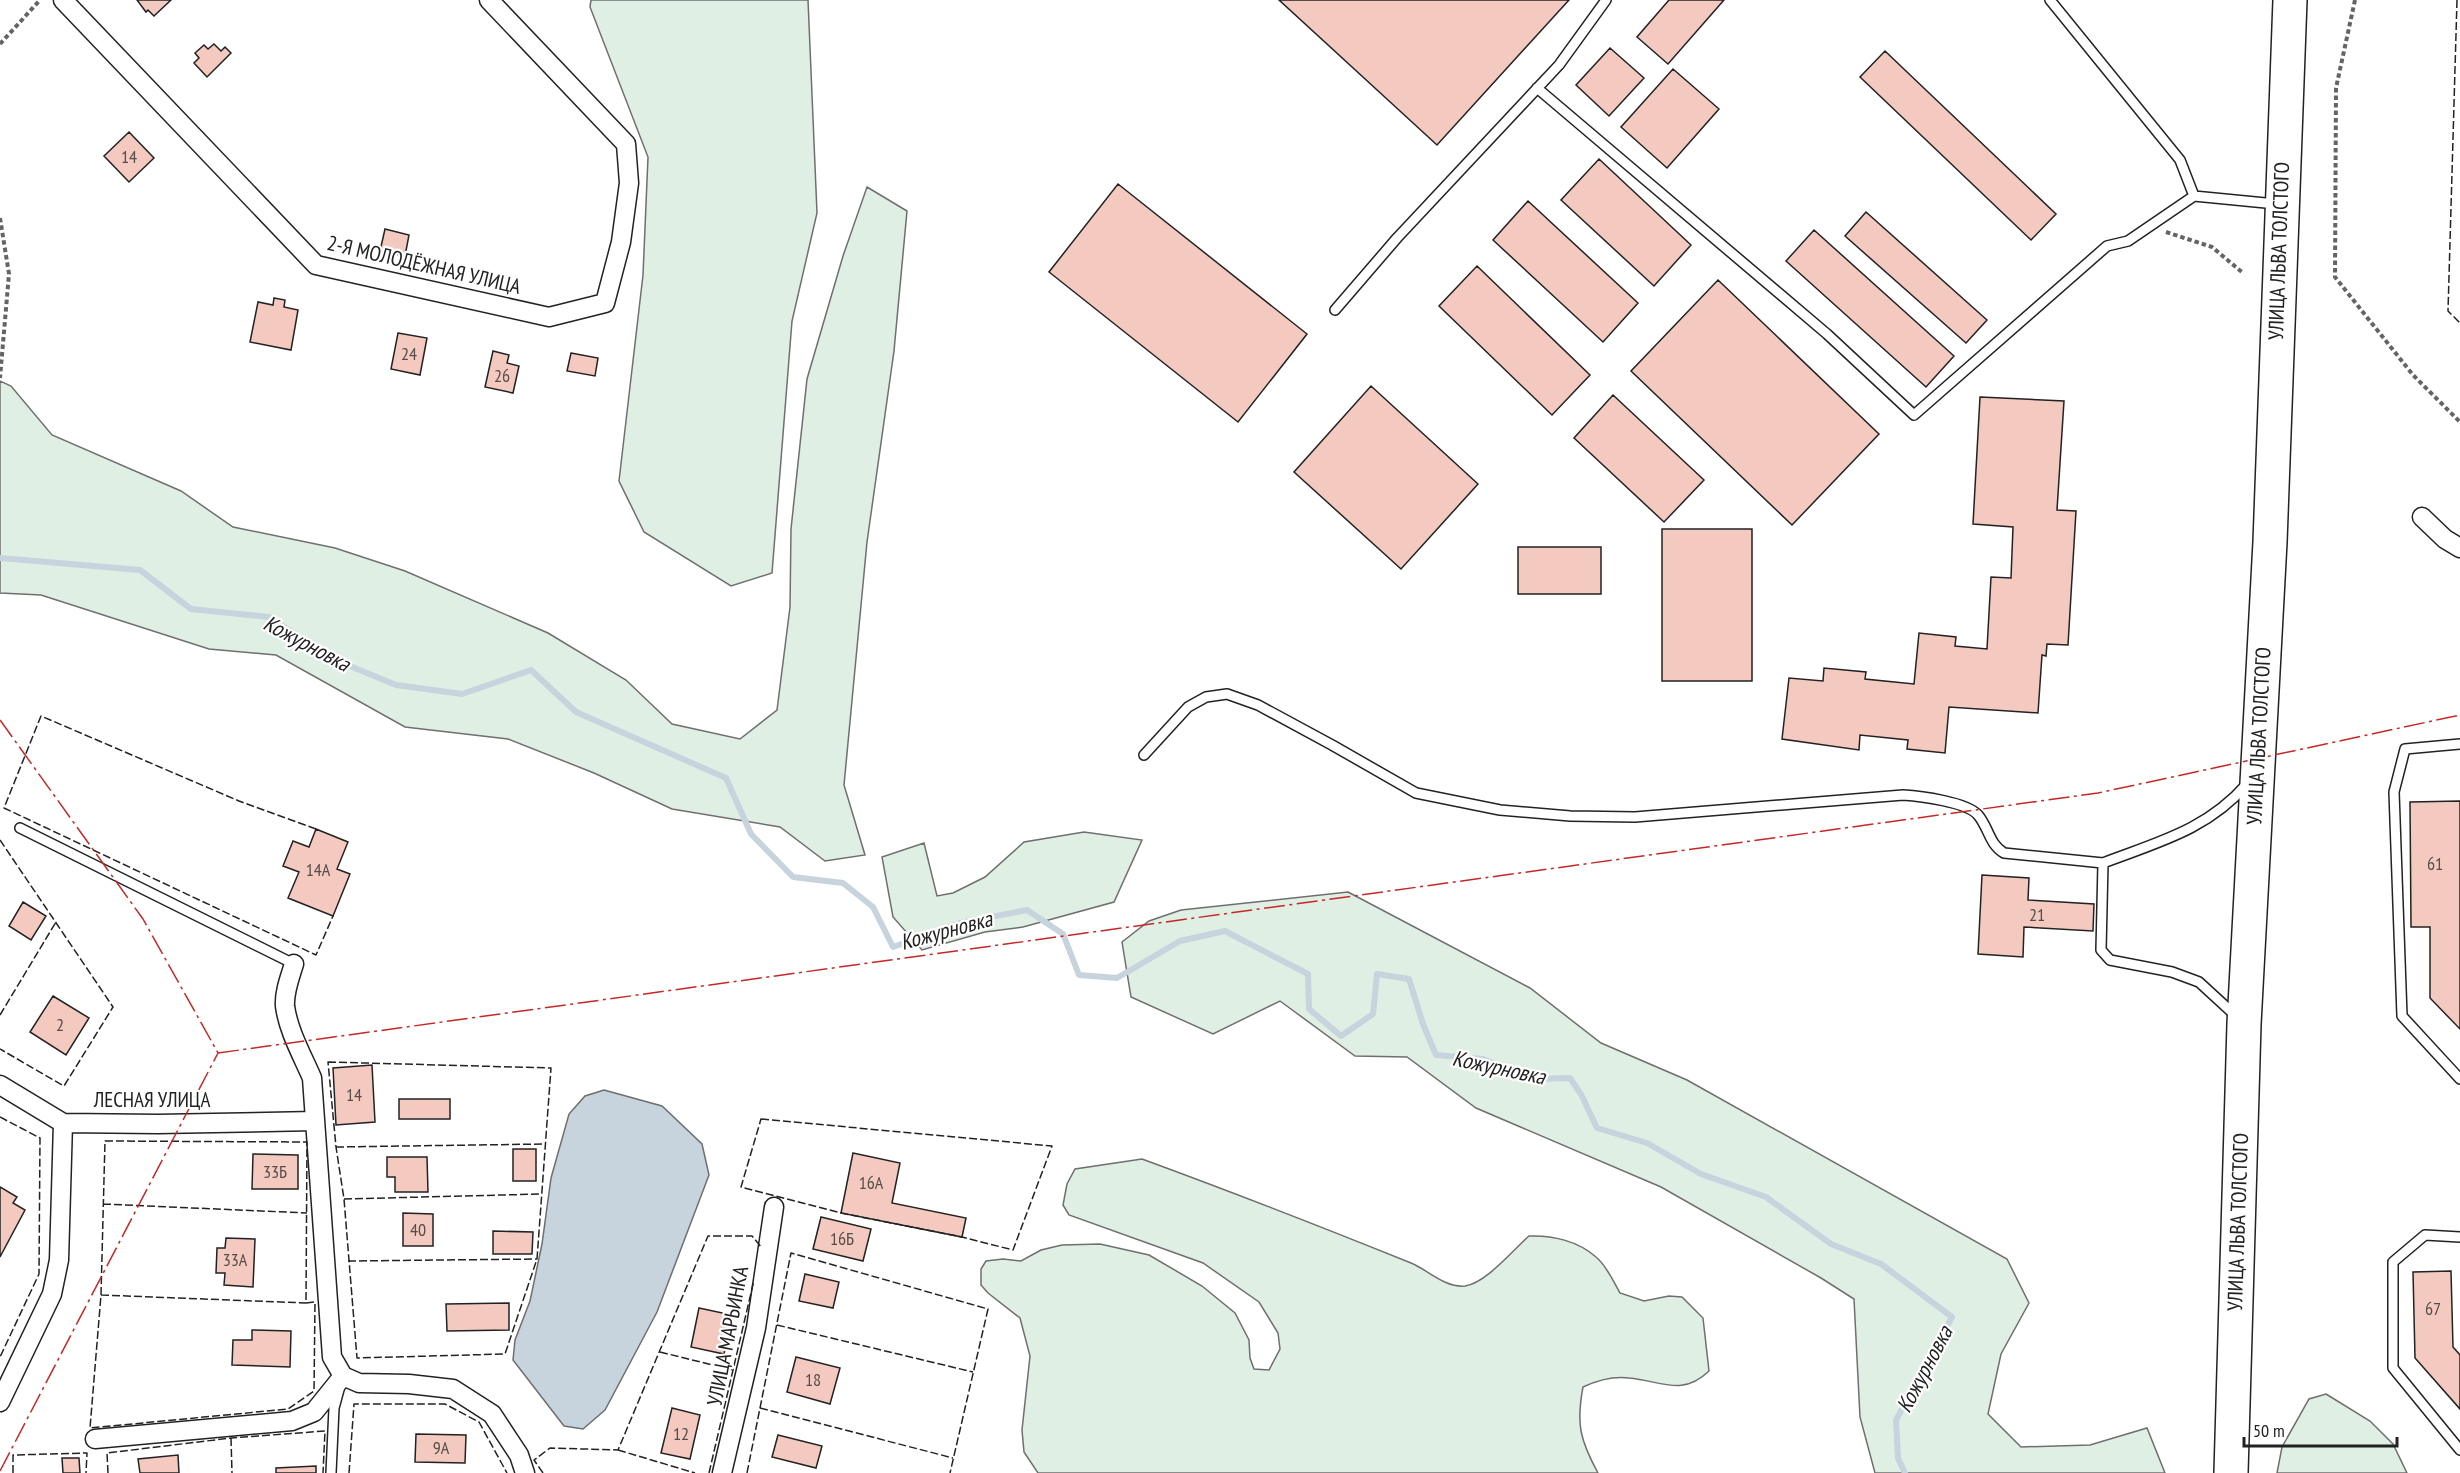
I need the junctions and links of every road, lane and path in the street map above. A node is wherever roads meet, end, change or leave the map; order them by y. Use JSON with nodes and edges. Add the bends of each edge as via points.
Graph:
{"nodes":[{"id":1,"x":39,"y":0,"type":"edge"},
{"id":2,"x":63,"y":0,"type":"edge"},
{"id":3,"x":489,"y":0,"type":"edge"},
{"id":4,"x":1606,"y":0,"type":"edge"},
{"id":5,"x":2050,"y":0,"type":"edge"},
{"id":6,"x":2290,"y":0,"type":"edge"},
{"id":7,"x":2355,"y":0,"type":"edge"},
{"id":8,"x":0,"y":44,"type":"edge"},
{"id":9,"x":1537,"y":88,"type":"junction"},
{"id":10,"x":2194,"y":196,"type":"junction"},
{"id":11,"x":2281,"y":204,"type":"junction"},
{"id":12,"x":0,"y":218,"type":"edge"},
{"id":13,"x":2148,"y":227,"type":"junction"},
{"id":14,"x":2243,"y":273,"type":"dead end"},
{"id":15,"x":1335,"y":310,"type":"dead end"},
{"id":16,"x":0,"y":378,"type":"edge"},
{"id":17,"x":2460,"y":422,"type":"edge"},
{"id":18,"x":2422,"y":518,"type":"dead end"},
{"id":19,"x":2460,"y":548,"type":"edge"},
{"id":20,"x":2460,"y":744,"type":"edge"},
{"id":21,"x":1144,"y":755,"type":"dead end"},
{"id":22,"x":2257,"y":773,"type":"junction"},
{"id":23,"x":20,"y":828,"type":"dead end"},
{"id":24,"x":2103,"y":863,"type":"junction"},
{"id":25,"x":294,"y":964,"type":"joint"},
{"id":26,"x":2244,"y":1024,"type":"junction"},
{"id":27,"x":2460,"y":1079,"type":"edge"},
{"id":28,"x":0,"y":1085,"type":"edge"},
{"id":29,"x":315,"y":1121,"type":"junction"},
{"id":30,"x":63,"y":1123,"type":"junction"},
{"id":31,"x":774,"y":1208,"type":"dead end"},
{"id":32,"x":2460,"y":1237,"type":"edge"},
{"id":33,"x":343,"y":1376,"type":"junction"},
{"id":34,"x":1,"y":1396,"type":"edge"},
{"id":35,"x":95,"y":1439,"type":"dead end"},
{"id":36,"x":2460,"y":1450,"type":"edge"},
{"id":37,"x":331,"y":1473,"type":"edge"},
{"id":38,"x":525,"y":1473,"type":"edge"},
{"id":39,"x":722,"y":1473,"type":"edge"},
{"id":40,"x":2230,"y":1473,"type":"edge"}],
"edges":[{"from":1,"to":8,"type":"path"},
{"from":2,"to":3,"type":"street","name":"2-Я МОЛОДЁЖНАЯ УЛИЦА","via":[[316,265],[549,317],[605,303],[621,242],[629,183],[626,144]]},
{"from":4,"to":9,"type":"lane"},
{"from":5,"to":10,"type":"lane","via":[[2180,160]]},
{"from":6,"to":11,"type":"highway","name":"УЛИЦА ЛЬВА ТОЛСТОГО"},
{"from":7,"to":17,"type":"path","via":[[2336,88],[2335,277],[2413,375]]},
{"from":9,"to":13,"type":"lane","via":[[1827,334],[1914,415],[2107,246],[2128,241]]},
{"from":9,"to":15,"type":"lane"},
{"from":10,"to":11,"type":"lane"},
{"from":10,"to":13,"type":"lane"},
{"from":11,"to":22,"type":"highway","name":"УЛИЦА ЛЬВА ТОЛСТОГО","via":[[2270,542]]},
{"from":12,"to":16,"type":"path","via":[[9,274]]},
{"from":13,"to":14,"type":"path","via":[[2212,247]]},
{"from":18,"to":19,"type":"street"},
{"from":20,"to":27,"type":"lane","via":[[2405,749],[2394,792],[2402,1016]]},
{"from":21,"to":24,"type":"lane","via":[[1188,707],[1206,697],[1227,694],[1258,705],[1416,793],[1479,806],[1570,816],[1635,817],[1919,796],[1966,807],[1978,814],[1995,848],[2004,853]]},
{"from":22,"to":24,"type":"lane","via":[[2233,800],[2207,820]]},
{"from":22,"to":26,"type":"highway","name":"УЛИЦА ЛЬВА ТОЛСТОГО"},
{"from":23,"to":25,"type":"lane"},
{"from":24,"to":26,"type":"lane","via":[[2101,951],[2110,960],[2172,972],[2199,982]]},
{"from":25,"to":29,"type":"street","via":[[285,1004],[312,1078]]},
{"from":26,"to":40,"type":"highway","name":"УЛИЦА ЛЬВА ТОЛСТОГО"},
{"from":28,"to":30,"type":"street"},
{"from":29,"to":30,"type":"street","name":"ЛЕСНАЯ УЛИЦА"},
{"from":29,"to":33,"type":"street","via":[[332,1357]]},
{"from":30,"to":34,"type":"street","via":[[59,1260],[52,1294]]},
{"from":31,"to":39,"type":"street","name":"УЛИЦА МАРЬИНКА","via":[[756,1328]]},
{"from":32,"to":36,"type":"lane","via":[[2425,1235],[2393,1262],[2393,1368]]},
{"from":33,"to":35,"type":"street","via":[[314,1413],[292,1421]]},
{"from":33,"to":37,"type":"lane","via":[[334,1408]]},
{"from":33,"to":38,"type":"street","via":[[359,1383],[453,1389],[492,1414],[519,1455]]}]}
